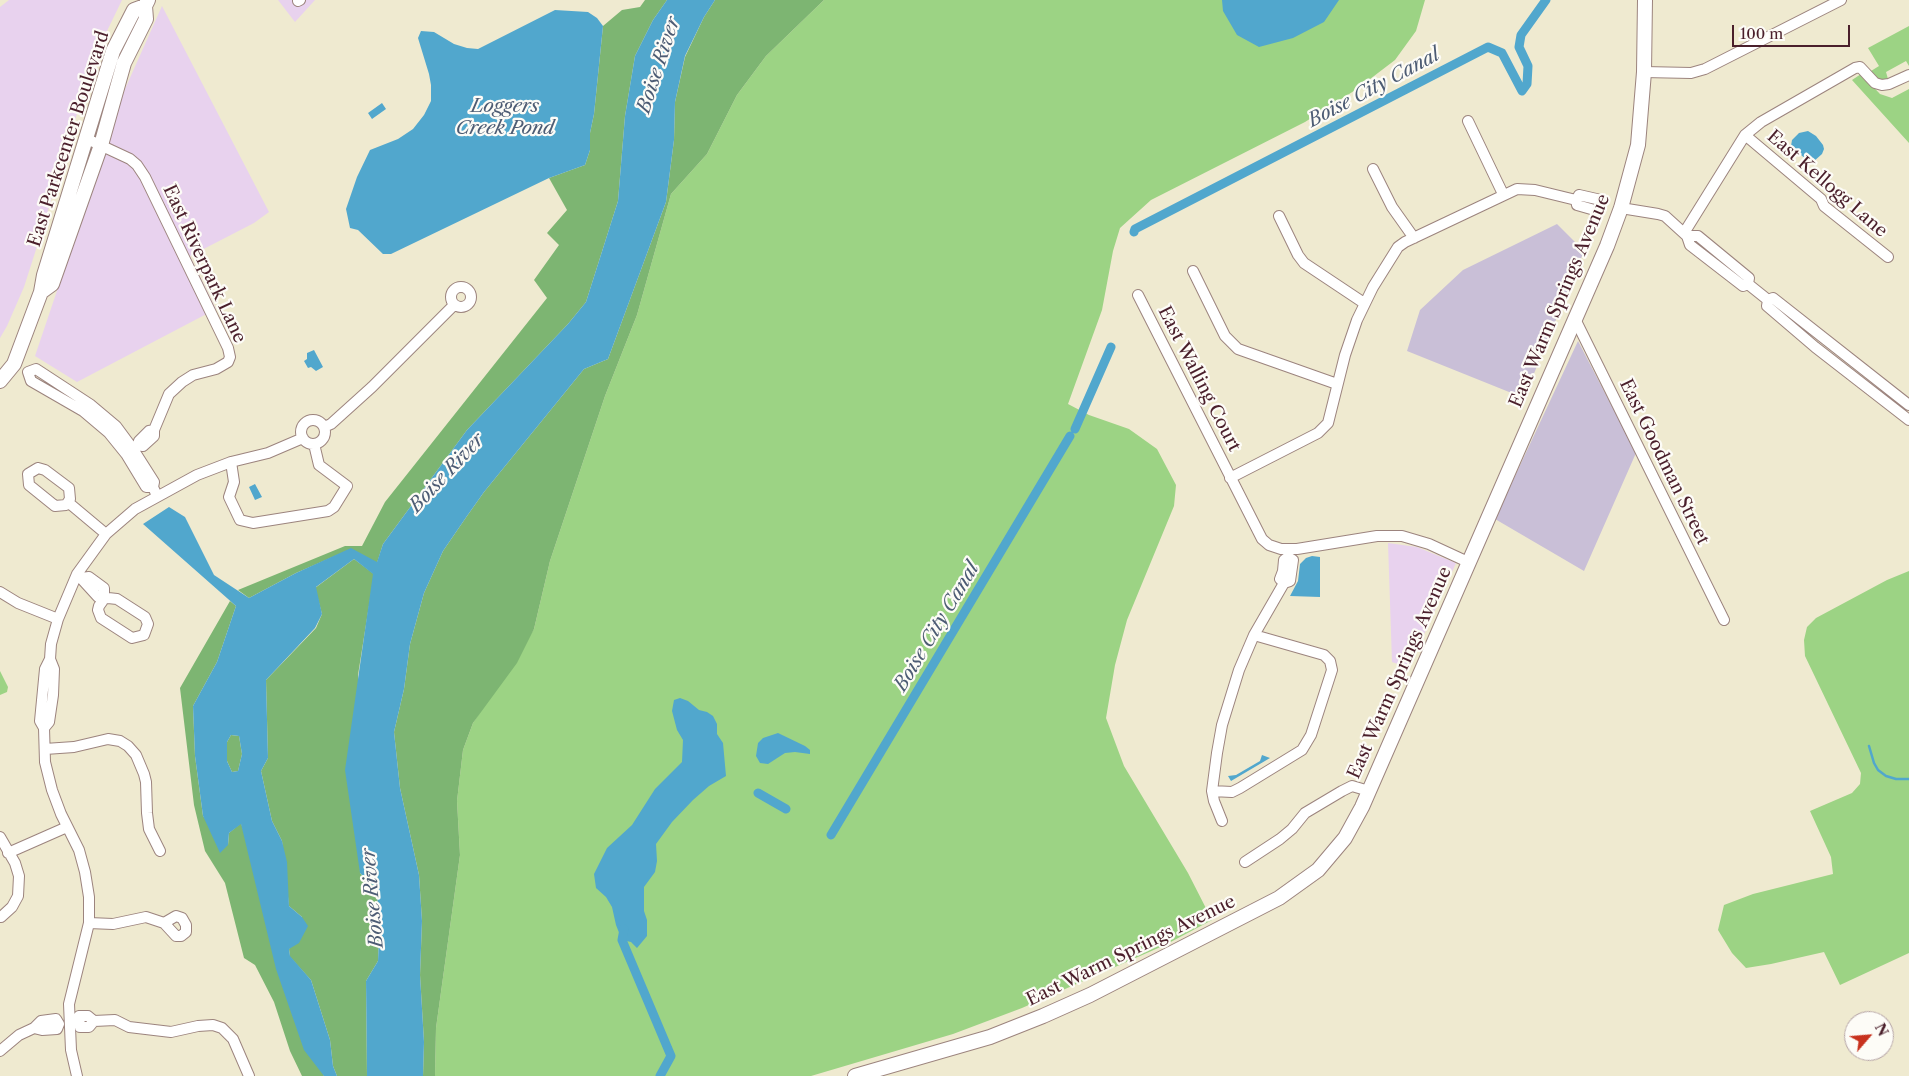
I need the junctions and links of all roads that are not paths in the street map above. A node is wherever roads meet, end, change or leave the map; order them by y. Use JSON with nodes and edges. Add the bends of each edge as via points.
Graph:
{"nodes":[{"id":1,"x":1645,"y":0,"type":"edge"},
{"id":2,"x":1841,"y":0,"type":"edge"},
{"id":3,"x":146,"y":3,"type":"edge"},
{"id":4,"x":1824,"y":4,"type":"edge"},
{"id":5,"x":1644,"y":72,"type":"junction"},
{"id":6,"x":1909,"y":75,"type":"edge"},
{"id":7,"x":1468,"y":121,"type":"dead end"},
{"id":8,"x":1745,"y":135,"type":"junction"},
{"id":9,"x":85,"y":138,"type":"junction"},
{"id":10,"x":101,"y":145,"type":"junction"},
{"id":11,"x":1373,"y":169,"type":"dead end"},
{"id":12,"x":1502,"y":194,"type":"junction"},
{"id":13,"x":1621,"y":210,"type":"junction"},
{"id":14,"x":1279,"y":216,"type":"dead end"},
{"id":15,"x":1686,"y":234,"type":"junction"},
{"id":16,"x":1414,"y":238,"type":"junction"},
{"id":17,"x":1888,"y":257,"type":"dead end"},
{"id":18,"x":1193,"y":271,"type":"dead end"},
{"id":19,"x":42,"y":292,"type":"junction"},
{"id":20,"x":1138,"y":295,"type":"dead end"},
{"id":21,"x":1768,"y":300,"type":"junction"},
{"id":22,"x":1364,"y":303,"type":"junction"},
{"id":23,"x":454,"y":305,"type":"dead end"},
{"id":24,"x":1575,"y":319,"type":"junction"},
{"id":25,"x":14,"y":364,"type":"junction"},
{"id":26,"x":0,"y":381,"type":"edge"},
{"id":27,"x":1337,"y":384,"type":"junction"},
{"id":28,"x":1909,"y":405,"type":"edge"},
{"id":29,"x":1909,"y":420,"type":"edge"},
{"id":30,"x":324,"y":428,"type":"junction"},
{"id":31,"x":302,"y":438,"type":"junction"},
{"id":32,"x":314,"y":444,"type":"junction"},
{"id":33,"x":132,"y":450,"type":"junction"},
{"id":34,"x":231,"y":462,"type":"junction"},
{"id":35,"x":1230,"y":478,"type":"junction"},
{"id":36,"x":155,"y":492,"type":"junction"},
{"id":37,"x":69,"y":502,"type":"dead end"},
{"id":38,"x":106,"y":534,"type":"junction"},
{"id":39,"x":1288,"y":553,"type":"junction"},
{"id":40,"x":1468,"y":562,"type":"junction"},
{"id":41,"x":80,"y":576,"type":"junction"},
{"id":42,"x":0,"y":592,"type":"edge"},
{"id":43,"x":104,"y":599,"type":"junction"},
{"id":44,"x":58,"y":619,"type":"junction"},
{"id":45,"x":1724,"y":620,"type":"dead end"},
{"id":46,"x":1254,"y":635,"type":"junction"},
{"id":47,"x":45,"y":750,"type":"junction"},
{"id":48,"x":1212,"y":791,"type":"junction"},
{"id":49,"x":1369,"y":791,"type":"junction"},
{"id":50,"x":1222,"y":821,"type":"dead end"},
{"id":51,"x":67,"y":827,"type":"junction"},
{"id":52,"x":0,"y":838,"type":"edge"},
{"id":53,"x":160,"y":851,"type":"dead end"},
{"id":54,"x":8,"y":853,"type":"junction"},
{"id":55,"x":1245,"y":862,"type":"dead end"},
{"id":56,"x":0,"y":918,"type":"edge"},
{"id":57,"x":89,"y":924,"type":"junction"},
{"id":58,"x":164,"y":924,"type":"dead end"},
{"id":59,"x":69,"y":1023,"type":"junction"},
{"id":60,"x":0,"y":1051,"type":"edge"},
{"id":61,"x":77,"y":1076,"type":"edge"},
{"id":62,"x":249,"y":1076,"type":"edge"},
{"id":63,"x":855,"y":1076,"type":"edge"}],
"edges":[{"from":1,"to":5,"type":"street","name":"East Warm Springs Avenue"},
{"from":2,"to":4,"type":"street"},
{"from":3,"to":9,"type":"street","name":"East Parkcenter Boulevard","via":[[134,10],[113,51]]},
{"from":3,"to":10,"type":"street","name":"East Parkcenter Boulevard","via":[[146,20],[124,63]]},
{"from":4,"to":5,"type":"street","via":[[1705,69]]},
{"from":5,"to":13,"type":"street","name":"East Warm Springs Avenue","via":[[1638,145]]},
{"from":6,"to":8,"type":"street","via":[[1882,85],[1875,83],[1860,67],[1855,68],[1782,108]]},
{"from":7,"to":12,"type":"street"},
{"from":8,"to":15,"type":"street"},
{"from":8,"to":17,"type":"street","name":"East Kellogg Lane","via":[[1821,199],[1824,206]]},
{"from":9,"to":10,"type":"street","name":"East Riverpark Lane"},
{"from":9,"to":19,"type":"street","name":"East Parkcenter Boulevard","via":[[44,275]]},
{"from":10,"to":19,"type":"street","name":"East Parkcenter Boulevard","via":[[52,284]]},
{"from":10,"to":33,"type":"street","name":"East Riverpark Lane","via":[[137,165],[230,354],[228,362],[221,367],[193,375],[169,394],[154,436],[143,446]]},
{"from":11,"to":16,"type":"street","via":[[1392,207]]},
{"from":12,"to":13,"type":"street","via":[[1526,188],[1576,200],[1579,195],[1601,200],[1601,206]]},
{"from":12,"to":16,"type":"street"},
{"from":13,"to":15,"type":"street","via":[[1665,216]]},
{"from":13,"to":24,"type":"street","name":"East Warm Springs Avenue"},
{"from":14,"to":22,"type":"street","via":[[1304,263]]},
{"from":15,"to":21,"type":"street","via":[[1690,245],[1743,286],[1748,284]]},
{"from":16,"to":22,"type":"street","via":[[1392,254]]},
{"from":18,"to":27,"type":"street","via":[[1225,336],[1238,349]]},
{"from":19,"to":25,"type":"street","name":"East Parkcenter Boulevard"},
{"from":20,"to":35,"type":"street","name":"East Walling Court"},
{"from":21,"to":28,"type":"street","via":[[1773,298]]},
{"from":21,"to":29,"type":"street","via":[[1767,306]]},
{"from":22,"to":27,"type":"street","via":[[1350,337]]},
{"from":23,"to":30,"type":"street","via":[[372,387]]},
{"from":24,"to":40,"type":"street","name":"East Warm Springs Avenue"},
{"from":24,"to":45,"type":"street","name":"East Goodman Street"},
{"from":25,"to":26,"type":"street","name":"East Parkcenter Boulevard"},
{"from":25,"to":33,"type":"street","via":[[28,372],[36,369],[91,405],[116,426]]},
{"from":27,"to":35,"type":"street","via":[[1324,429]]},
{"from":30,"to":31,"type":"street","via":[[316,421],[308,421],[301,430]]},
{"from":30,"to":32,"type":"street","via":[[324,438]]},
{"from":31,"to":32,"type":"street"},
{"from":31,"to":34,"type":"street","via":[[268,453]]},
{"from":32,"to":34,"type":"street","via":[[319,465],[347,486],[328,511],[253,523],[240,520],[229,497],[234,482]]},
{"from":33,"to":36,"type":"street","via":[[154,482]]},
{"from":34,"to":36,"type":"street"},
{"from":35,"to":39,"type":"street","name":"East Walling Court","via":[[1262,539]]},
{"from":36,"to":38,"type":"street"},
{"from":37,"to":38,"type":"street"},
{"from":38,"to":41,"type":"street"},
{"from":39,"to":40,"type":"street","via":[[1390,536],[1429,544]]},
{"from":39,"to":46,"type":"street","via":[[1293,560],[1290,581],[1284,583]]},
{"from":40,"to":49,"type":"street","name":"East Warm Springs Avenue"},
{"from":41,"to":43,"type":"street","via":[[98,597]]},
{"from":41,"to":44,"type":"street"},
{"from":42,"to":44,"type":"street"},
{"from":43,"to":43,"type":"street","via":[[117,599],[145,616],[148,624],[144,635],[132,638],[104,621],[98,610]]},
{"from":44,"to":47,"type":"street","via":[[45,669],[40,722],[44,728]]},
{"from":46,"to":48,"type":"street","via":[[1227,707],[1216,753]]},
{"from":46,"to":48,"type":"street","via":[[1324,655],[1332,670],[1312,735],[1302,750],[1232,792]]},
{"from":47,"to":51,"type":"street","via":[[52,790]]},
{"from":47,"to":53,"type":"street","via":[[108,739],[128,746],[144,774],[149,829]]},
{"from":48,"to":50,"type":"street"},
{"from":49,"to":55,"type":"street","via":[[1352,786],[1342,791],[1304,813],[1280,839]]},
{"from":49,"to":63,"type":"street","name":"East Warm Springs Avenue","via":[[1345,838],[1323,864],[1295,889],[1269,905],[1043,1016],[990,1036]]},
{"from":51,"to":54,"type":"street"},
{"from":51,"to":57,"type":"street","via":[[79,850],[85,872]]},
{"from":52,"to":54,"type":"street"},
{"from":54,"to":56,"type":"street","via":[[19,876],[18,896]]},
{"from":57,"to":58,"type":"street","via":[[114,924],[146,917]]},
{"from":57,"to":59,"type":"street","via":[[69,1004]]},
{"from":59,"to":60,"type":"street","via":[[57,1029],[34,1028],[19,1035]]},
{"from":59,"to":61,"type":"street"},
{"from":59,"to":62,"type":"street","via":[[89,1027],[94,1021],[115,1020],[129,1027],[171,1032],[213,1025],[222,1028],[233,1039]]}]}
